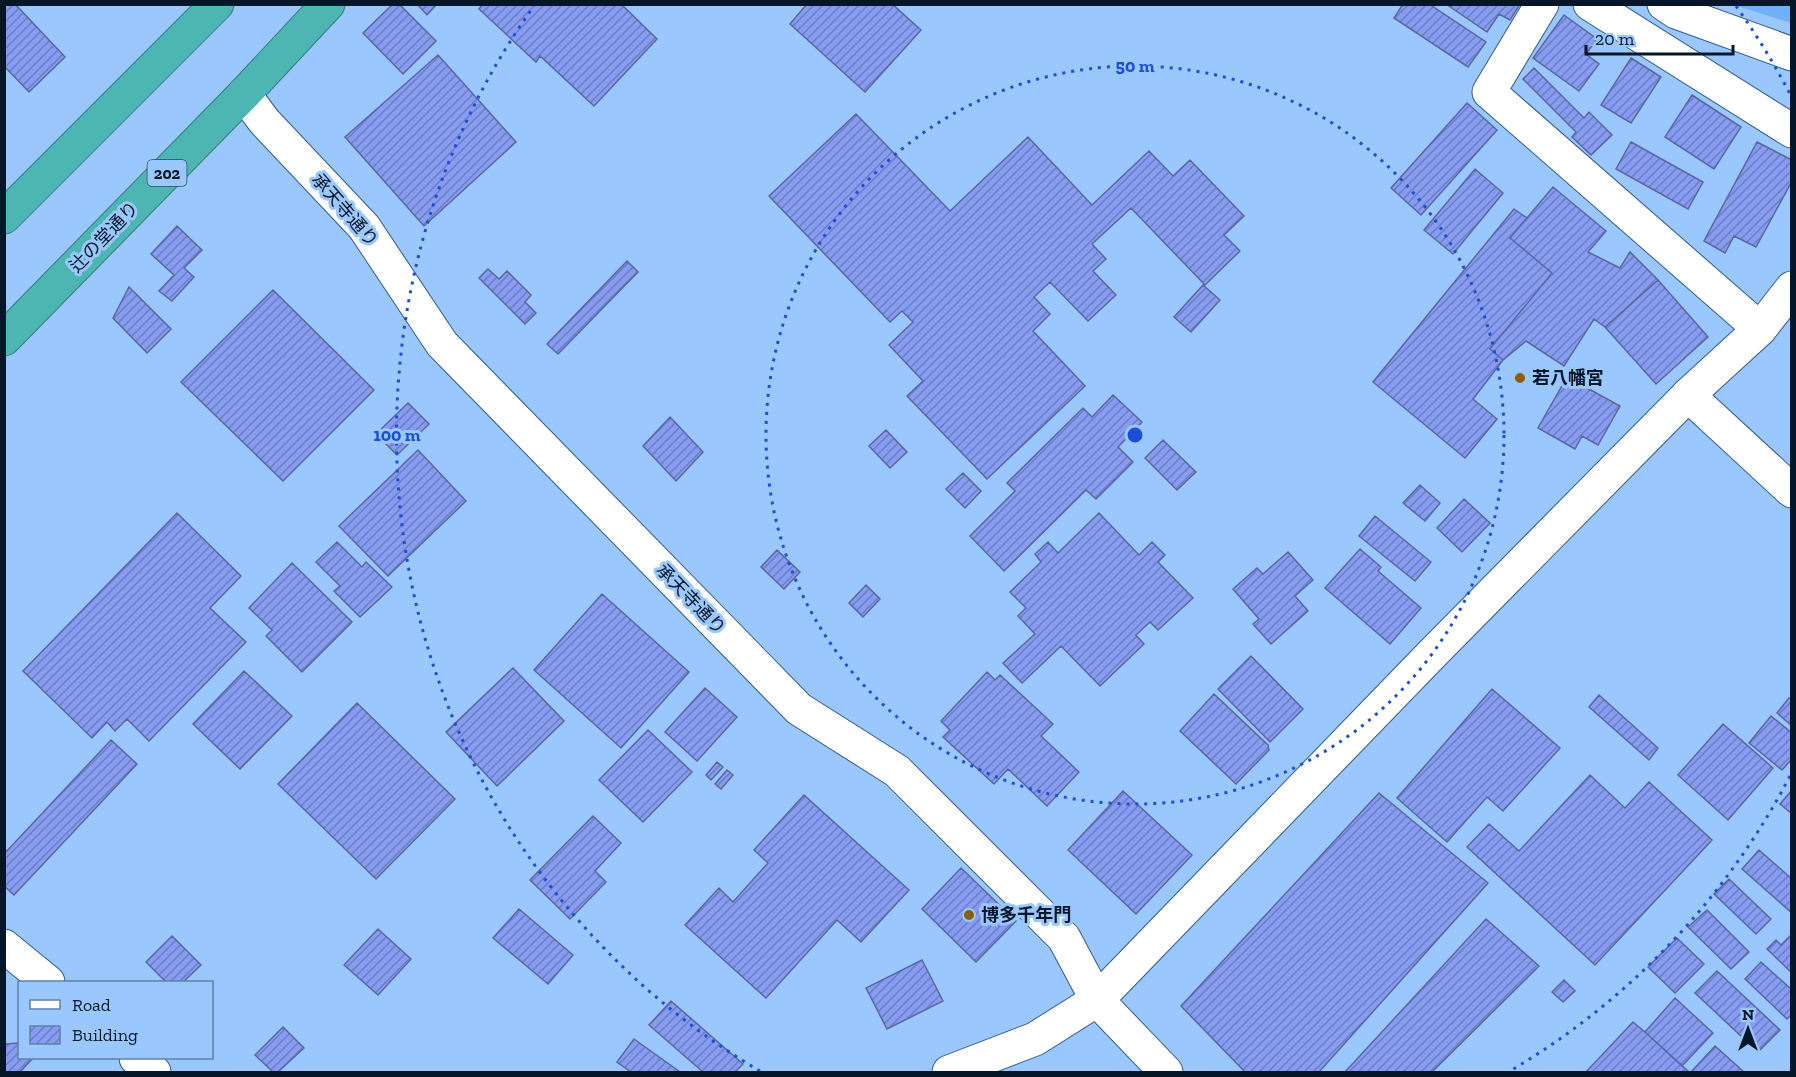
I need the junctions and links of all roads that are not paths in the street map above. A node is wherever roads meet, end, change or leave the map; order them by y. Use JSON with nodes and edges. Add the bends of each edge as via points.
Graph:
{"nodes":[{"id":1,"x":217,"y":4,"type":"edge"},
{"id":2,"x":328,"y":4,"type":"edge"},
{"id":3,"x":1542,"y":4,"type":"edge"},
{"id":4,"x":1590,"y":4,"type":"edge"},
{"id":5,"x":1664,"y":4,"type":"edge"},
{"id":6,"x":1791,"y":54,"type":"edge"},
{"id":7,"x":244,"y":94,"type":"junction"},
{"id":8,"x":1791,"y":131,"type":"edge"},
{"id":9,"x":4,"y":217,"type":"edge"},
{"id":10,"x":1791,"y":288,"type":"edge"},
{"id":11,"x":1760,"y":329,"type":"junction"},
{"id":12,"x":4,"y":339,"type":"edge"},
{"id":13,"x":1688,"y":394,"type":"junction"},
{"id":14,"x":1791,"y":491,"type":"edge"},
{"id":15,"x":4,"y":946,"type":"edge"},
{"id":16,"x":47,"y":981,"type":"edge"},
{"id":17,"x":1097,"y":1000,"type":"junction"},
{"id":18,"x":137,"y":1059,"type":"edge"},
{"id":19,"x":154,"y":1072,"type":"edge"},
{"id":20,"x":949,"y":1072,"type":"edge"},
{"id":21,"x":1166,"y":1072,"type":"edge"}],
"edges":[{"from":1,"to":9,"type":"highway"},
{"from":2,"to":7,"type":"highway","name":"辻の堂通り","number":"202"},
{"from":3,"to":11,"type":"street","via":[[1489,92]]},
{"from":4,"to":8,"type":"street"},
{"from":5,"to":6,"type":"street","via":[[1676,12]]},
{"from":7,"to":12,"type":"highway","name":"辻の堂通り","number":"202"},
{"from":7,"to":17,"type":"street","name":"承天寺通り","via":[[264,121],[364,227],[442,344],[799,709],[897,771],[1064,938]]},
{"from":10,"to":11,"type":"street"},
{"from":11,"to":13,"type":"street"},
{"from":13,"to":14,"type":"street"},
{"from":13,"to":17,"type":"street"},
{"from":15,"to":16,"type":"street"},
{"from":17,"to":20,"type":"street","via":[[1035,1039]]},
{"from":17,"to":21,"type":"street","name":"承天寺通り"},
{"from":18,"to":19,"type":"street"}]}
